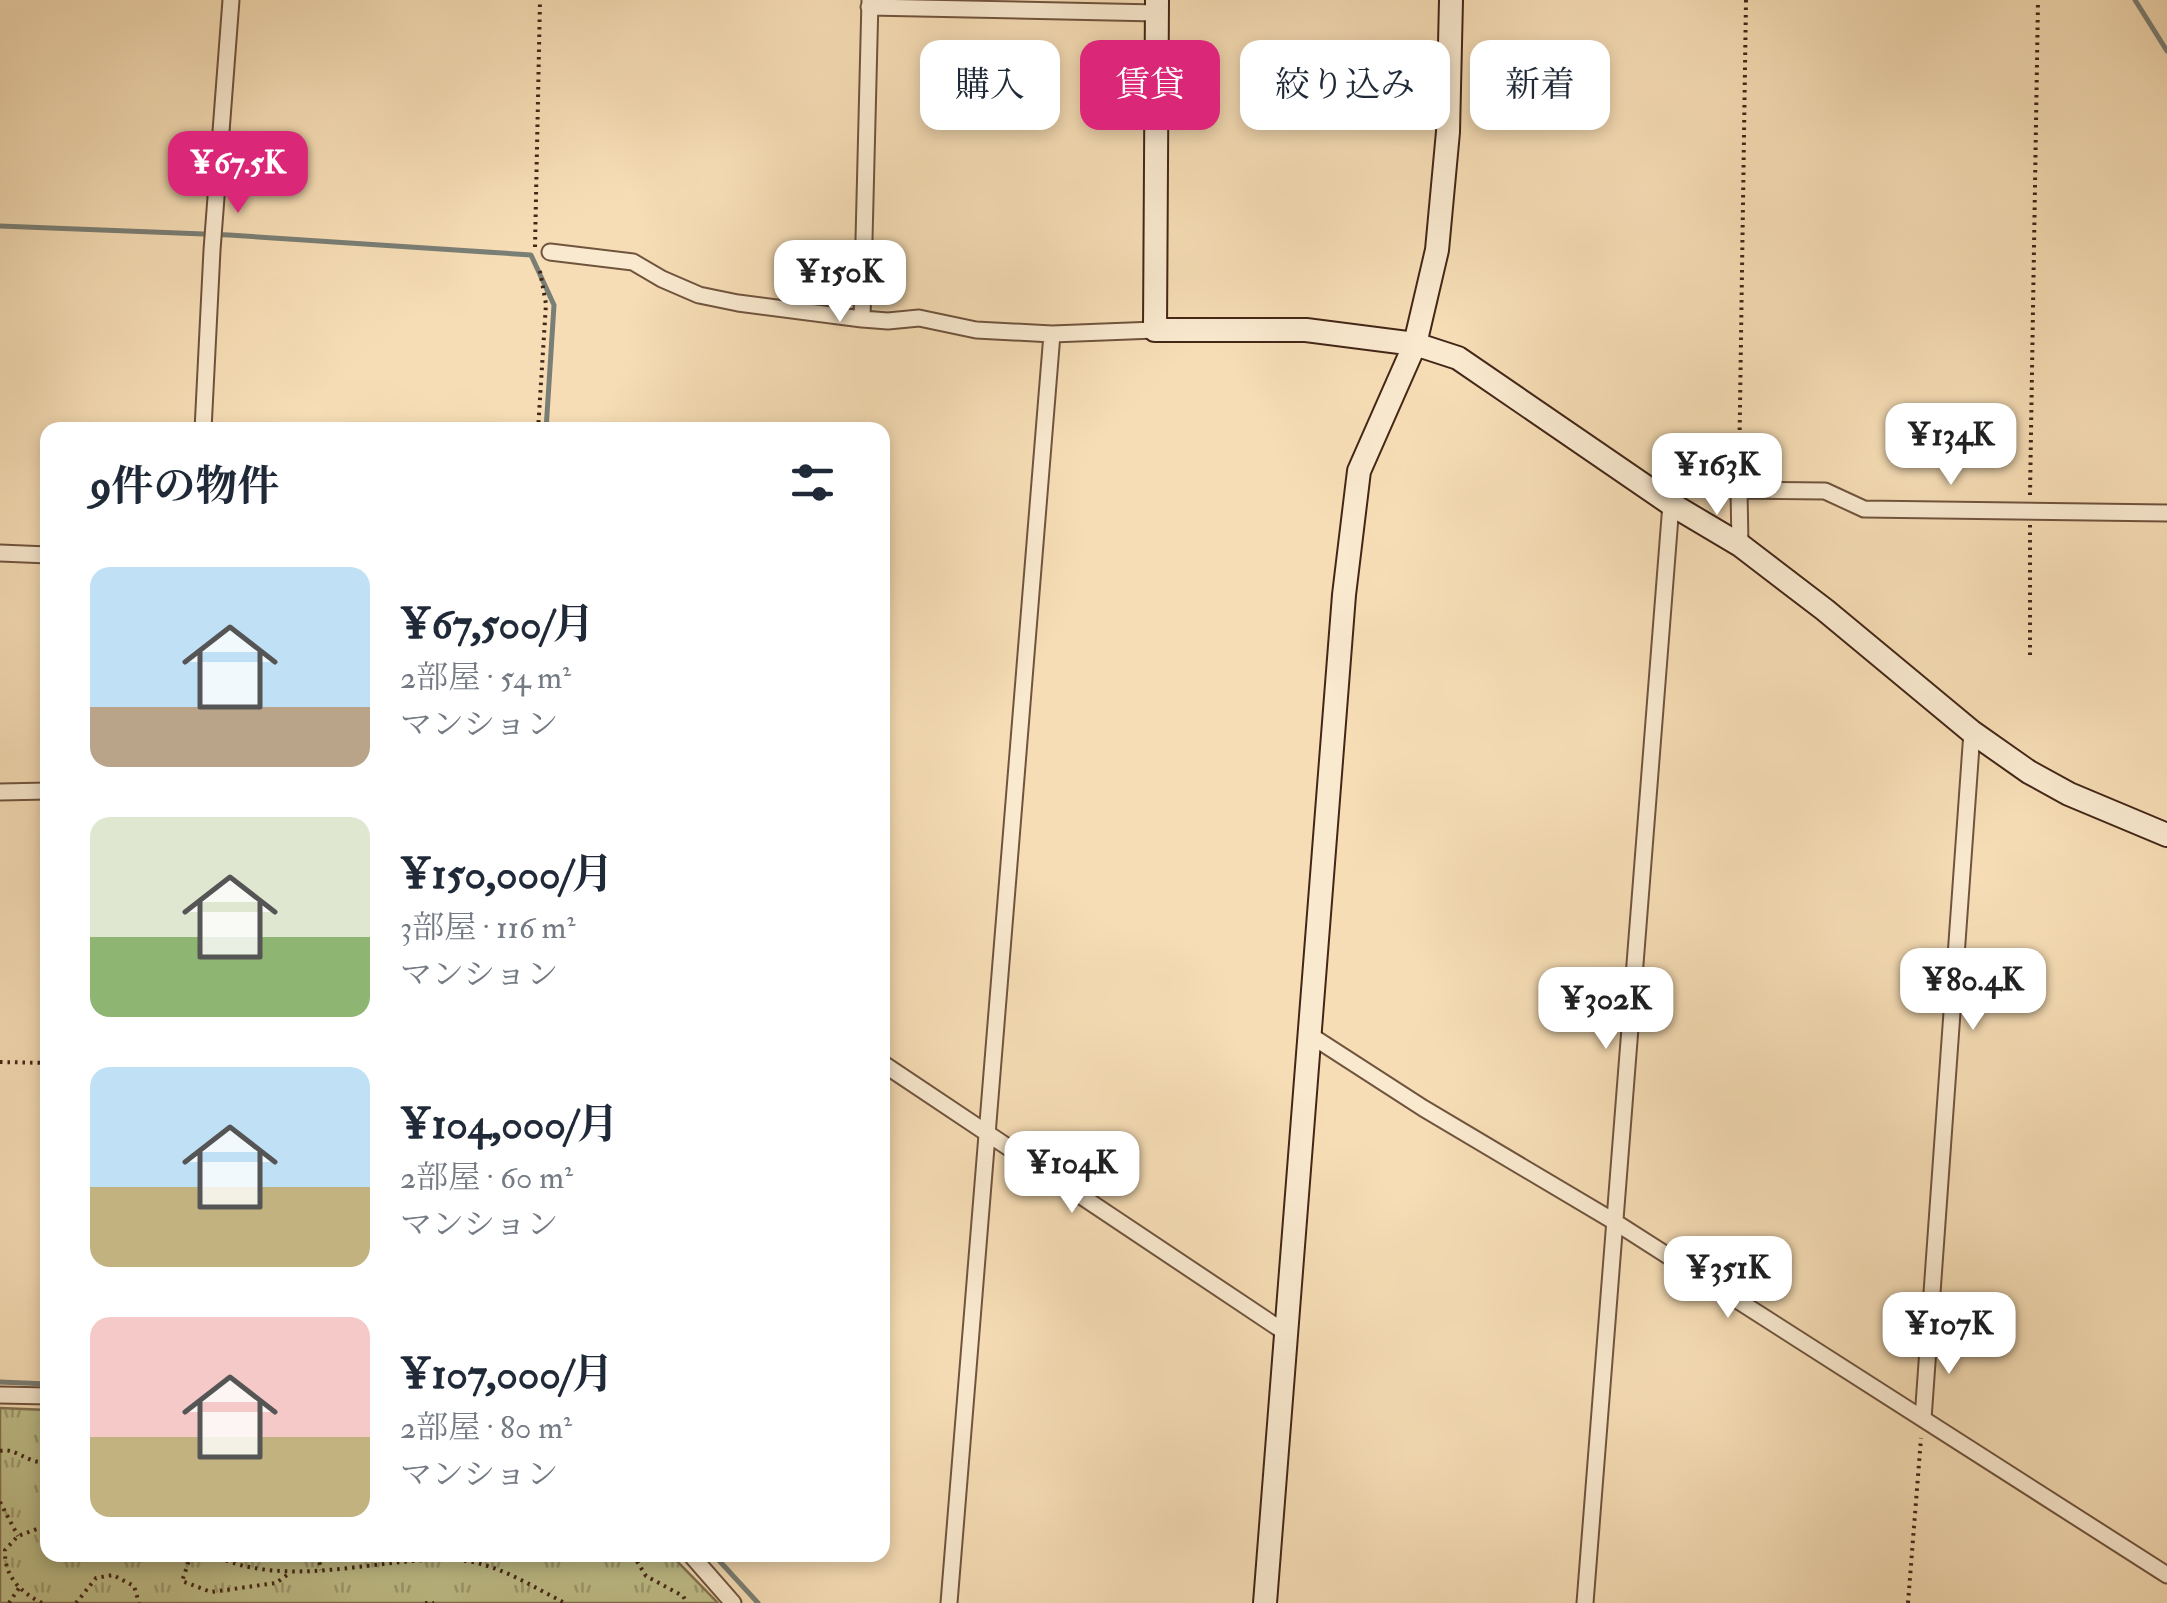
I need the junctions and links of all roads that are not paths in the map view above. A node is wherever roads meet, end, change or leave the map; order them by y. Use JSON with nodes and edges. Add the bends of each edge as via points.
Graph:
{"nodes":[{"id":1,"x":231,"y":0,"type":"edge"},
{"id":2,"x":1451,"y":0,"type":"edge"},
{"id":3,"x":869,"y":4,"type":"edge"},
{"id":4,"x":1157,"y":7,"type":"edge"},
{"id":5,"x":550,"y":252,"type":"dead end"},
{"id":6,"x":862,"y":318,"type":"junction"},
{"id":7,"x":1155,"y":330,"type":"junction"},
{"id":8,"x":1052,"y":334,"type":"junction"},
{"id":9,"x":1415,"y":344,"type":"junction"},
{"id":10,"x":203,"y":422,"type":"edge"},
{"id":11,"x":1671,"y":504,"type":"junction"},
{"id":12,"x":2167,"y":513,"type":"edge"},
{"id":13,"x":1740,"y":545,"type":"junction"},
{"id":14,"x":0,"y":553,"type":"edge"},
{"id":15,"x":40,"y":555,"type":"edge"},
{"id":16,"x":1972,"y":732,"type":"junction"},
{"id":17,"x":40,"y":791,"type":"edge"},
{"id":18,"x":0,"y":792,"type":"edge"},
{"id":19,"x":2167,"y":835,"type":"edge"},
{"id":20,"x":1310,"y":1035,"type":"junction"},
{"id":21,"x":890,"y":1068,"type":"edge"},
{"id":22,"x":987,"y":1133,"type":"junction"},
{"id":23,"x":1615,"y":1222,"type":"junction"},
{"id":24,"x":1286,"y":1332,"type":"junction"},
{"id":25,"x":0,"y":1395,"type":"edge"},
{"id":26,"x":40,"y":1396,"type":"edge"},
{"id":27,"x":1923,"y":1419,"type":"junction"},
{"id":28,"x":697,"y":1562,"type":"edge"},
{"id":29,"x":2167,"y":1575,"type":"edge"},
{"id":30,"x":733,"y":1603,"type":"edge"},
{"id":31,"x":949,"y":1603,"type":"edge"},
{"id":32,"x":1266,"y":1603,"type":"edge"},
{"id":33,"x":1585,"y":1603,"type":"edge"}],
"edges":[{"from":1,"to":10,"type":"street"},
{"from":2,"to":9,"type":"street","via":[[1436,250]]},
{"from":3,"to":4,"type":"street"},
{"from":3,"to":6,"type":"street"},
{"from":4,"to":7,"type":"street"},
{"from":5,"to":6,"type":"street","via":[[633,262],[718,299]]},
{"from":6,"to":8,"type":"street"},
{"from":7,"to":8,"type":"street"},
{"from":7,"to":9,"type":"street","via":[[1306,330]]},
{"from":8,"to":22,"type":"street"},
{"from":9,"to":11,"type":"street","via":[[1458,358]]},
{"from":9,"to":20,"type":"street","via":[[1358,472]]},
{"from":11,"to":13,"type":"street"},
{"from":11,"to":23,"type":"street"},
{"from":12,"to":13,"type":"street","via":[[1864,509],[1825,491],[1739,490]]},
{"from":13,"to":16,"type":"street"},
{"from":14,"to":15,"type":"street"},
{"from":16,"to":19,"type":"street","via":[[2069,794]]},
{"from":16,"to":27,"type":"street"},
{"from":17,"to":18,"type":"street"},
{"from":20,"to":23,"type":"street"},
{"from":20,"to":24,"type":"street"},
{"from":21,"to":22,"type":"street"},
{"from":22,"to":24,"type":"street"},
{"from":22,"to":31,"type":"street"},
{"from":23,"to":27,"type":"street"},
{"from":23,"to":33,"type":"street"},
{"from":24,"to":32,"type":"street"},
{"from":25,"to":26,"type":"street"},
{"from":27,"to":29,"type":"street"},
{"from":28,"to":30,"type":"street"}]}
